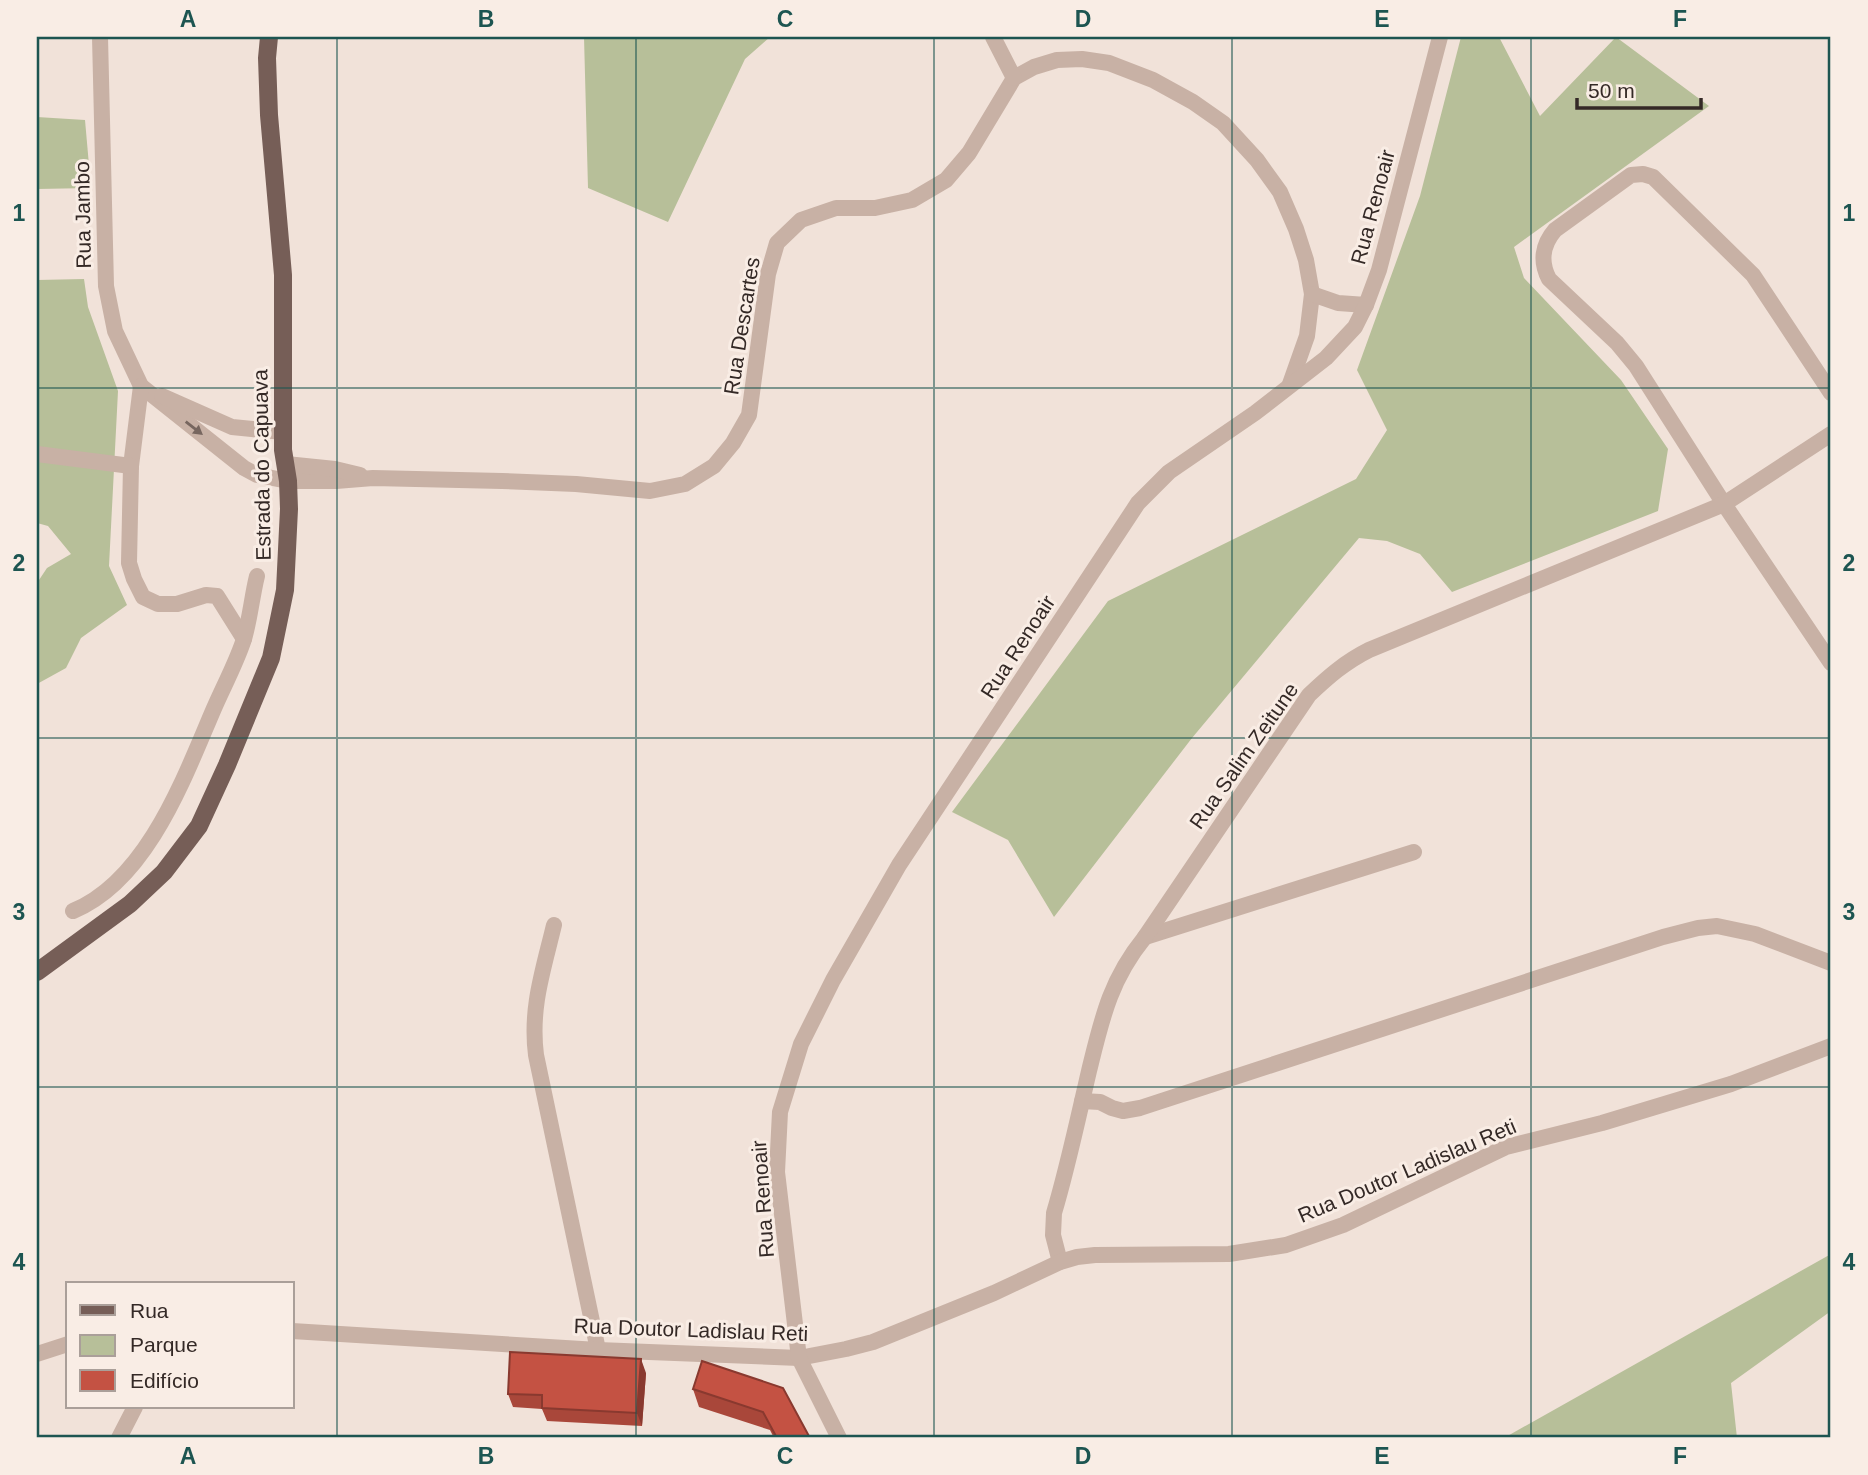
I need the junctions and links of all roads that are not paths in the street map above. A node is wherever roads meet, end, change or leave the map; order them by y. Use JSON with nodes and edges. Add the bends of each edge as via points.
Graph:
{"nodes":[{"id":1,"x":100,"y":37,"type":"edge"},
{"id":2,"x":269,"y":37,"type":"edge"},
{"id":3,"x":993,"y":37,"type":"edge"},
{"id":4,"x":1440,"y":37,"type":"edge"},
{"id":5,"x":1014,"y":78,"type":"junction"},
{"id":6,"x":1312,"y":294,"type":"junction"},
{"id":7,"x":1366,"y":304,"type":"junction"},
{"id":8,"x":1290,"y":384,"type":"junction"},
{"id":9,"x":141,"y":386,"type":"junction"},
{"id":10,"x":1831,"y":393,"type":"edge"},
{"id":11,"x":283,"y":432,"type":"junction"},
{"id":12,"x":1831,"y":434,"type":"edge"},
{"id":13,"x":37,"y":454,"type":"edge"},
{"id":14,"x":131,"y":466,"type":"junction"},
{"id":15,"x":287,"y":472,"type":"junction"},
{"id":16,"x":1724,"y":504,"type":"junction"},
{"id":17,"x":257,"y":576,"type":"dead end"},
{"id":18,"x":244,"y":639,"type":"junction"},
{"id":19,"x":1831,"y":663,"type":"edge"},
{"id":20,"x":1414,"y":852,"type":"dead end"},
{"id":21,"x":73,"y":911,"type":"dead end"},
{"id":22,"x":554,"y":925,"type":"dead end"},
{"id":23,"x":1145,"y":937,"type":"junction"},
{"id":24,"x":1831,"y":963,"type":"edge"},
{"id":25,"x":37,"y":972,"type":"edge"},
{"id":26,"x":1831,"y":1046,"type":"edge"},
{"id":27,"x":1082,"y":1101,"type":"junction"},
{"id":28,"x":1060,"y":1262,"type":"junction"},
{"id":29,"x":294,"y":1331,"type":"edge"},
{"id":30,"x":66,"y":1345,"type":"edge"},
{"id":31,"x":598,"y":1350,"type":"junction"},
{"id":32,"x":37,"y":1354,"type":"edge"},
{"id":33,"x":799,"y":1358,"type":"junction"},
{"id":34,"x":134,"y":1408,"type":"edge"},
{"id":35,"x":119,"y":1438,"type":"edge"},
{"id":36,"x":839,"y":1438,"type":"edge"}],
"edges":[{"from":1,"to":9,"type":"street","name":"Rua Jambo","via":[[106,286],[115,331]]},
{"from":2,"to":11,"type":"main road","name":"Estrada do Capuava","via":[[269,115],[283,275]]},
{"from":3,"to":5,"type":"street"},
{"from":4,"to":7,"type":"street","name":"Rua Renoair"},
{"from":5,"to":6,"type":"street","via":[[1057,61],[1109,63],[1153,80],[1223,123],[1280,192],[1297,229]]},
{"from":5,"to":15,"type":"street","name":"Rua Descartes","via":[[969,153],[946,180],[912,200],[875,208],[836,208],[801,220],[777,243],[768,274],[749,415],[714,466],[685,484],[650,491],[576,484],[373,478],[335,469]]},
{"from":6,"to":7,"type":"street","via":[[1338,303]]},
{"from":6,"to":8,"type":"street","via":[[1307,336]]},
{"from":7,"to":8,"type":"street","name":"Rua Renoair","via":[[1355,327],[1326,358]]},
{"from":8,"to":33,"type":"street","name":"Rua Renoair","via":[[1169,472],[1138,503],[899,865],[833,980],[801,1044],[780,1112],[777,1172]]},
{"from":9,"to":11,"type":"street","via":[[232,427]]},
{"from":9,"to":14,"type":"street"},
{"from":9,"to":15,"type":"street","name":"Rua Descartes","one_way":true,"via":[[244,468],[257,475]]},
{"from":10,"to":16,"type":"street","via":[[1753,275],[1653,177],[1630,175],[1549,236],[1543,251],[1545,271],[1627,354]]},
{"from":11,"to":15,"type":"main road","name":"Estrada do Capuava"},
{"from":12,"to":16,"type":"street","name":"Rua Salim Zeitune"},
{"from":13,"to":14,"type":"street"},
{"from":14,"to":18,"type":"street","via":[[129,563],[143,597],[158,604],[177,604],[217,596]]},
{"from":15,"to":25,"type":"main road","name":"Estrada do Capuava","via":[[285,590],[271,658],[200,826],[164,872],[130,904]]},
{"from":16,"to":19,"type":"street"},
{"from":16,"to":23,"type":"street","name":"Rua Salim Zeitune","via":[[1350,659],[1309,695]]},
{"from":17,"to":18,"type":"street"},
{"from":18,"to":21,"type":"street","via":[[159,827],[113,885]]},
{"from":20,"to":23,"type":"street"},
{"from":22,"to":31,"type":"street","via":[[535,1003],[533,1034]]},
{"from":23,"to":27,"type":"street","name":"Rua Salim Zeitune","via":[[1110,993]]},
{"from":24,"to":27,"type":"street","via":[[1755,934],[1717,926],[1698,928],[1140,1108],[1123,1111]]},
{"from":26,"to":28,"type":"street","name":"Rua Doutor Ladislau Reti","via":[[1731,1084],[1506,1147],[1343,1225],[1286,1245],[1229,1254],[1095,1255]]},
{"from":27,"to":28,"type":"street","name":"Rua Salim Zeitune","via":[[1054,1213],[1053,1235]]},
{"from":28,"to":33,"type":"street","name":"Rua Doutor Ladislau Reti","via":[[898,1332]]},
{"from":29,"to":31,"type":"street","name":"Rua Doutor Ladislau Reti"},
{"from":30,"to":32,"type":"street"},
{"from":31,"to":33,"type":"street","name":"Rua Doutor Ladislau Reti"},
{"from":33,"to":36,"type":"street","name":"Rua Renoair"},
{"from":34,"to":35,"type":"street"}]}
